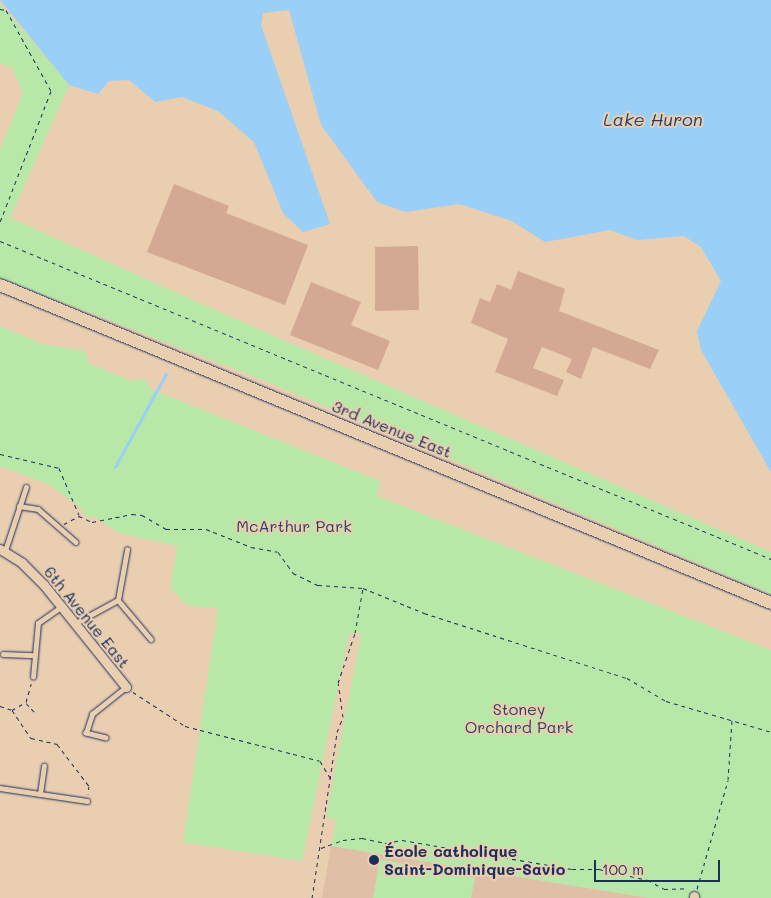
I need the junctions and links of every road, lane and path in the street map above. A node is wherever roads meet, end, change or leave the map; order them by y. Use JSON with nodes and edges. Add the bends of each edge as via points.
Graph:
{"nodes":[{"id":1,"x":0,"y":9,"type":"edge"},
{"id":2,"x":0,"y":222,"type":"edge"},
{"id":3,"x":0,"y":241,"type":"edge"},
{"id":4,"x":0,"y":285,"type":"edge"},
{"id":5,"x":0,"y":454,"type":"edge"},
{"id":6,"x":26,"y":486,"type":"dead end"},
{"id":7,"x":19,"y":506,"type":"junction"},
{"id":8,"x":79,"y":516,"type":"junction"},
{"id":9,"x":59,"y":527,"type":"junction"},
{"id":10,"x":76,"y":542,"type":"dead end"},
{"id":11,"x":2,"y":550,"type":"edge"},
{"id":12,"x":127,"y":550,"type":"dead end"},
{"id":13,"x":771,"y":559,"type":"edge"},
{"id":14,"x":363,"y":588,"type":"junction"},
{"id":15,"x":118,"y":600,"type":"junction"},
{"id":16,"x":771,"y":603,"type":"edge"},
{"id":17,"x":61,"y":607,"type":"junction"},
{"id":18,"x":74,"y":624,"type":"junction"},
{"id":19,"x":151,"y":639,"type":"dead end"},
{"id":20,"x":3,"y":654,"type":"dead end"},
{"id":21,"x":35,"y":655,"type":"junction"},
{"id":22,"x":33,"y":677,"type":"joint"},
{"id":23,"x":126,"y":687,"type":"junction"},
{"id":24,"x":26,"y":702,"type":"junction"},
{"id":25,"x":0,"y":706,"type":"edge"},
{"id":26,"x":12,"y":710,"type":"junction"},
{"id":27,"x":37,"y":715,"type":"dead end"},
{"id":28,"x":732,"y":720,"type":"junction"},
{"id":29,"x":771,"y":732,"type":"edge"},
{"id":30,"x":106,"y":738,"type":"dead end"},
{"id":31,"x":44,"y":766,"type":"dead end"},
{"id":32,"x":332,"y":781,"type":"junction"},
{"id":33,"x":0,"y":788,"type":"edge"},
{"id":34,"x":40,"y":794,"type":"junction"},
{"id":35,"x":86,"y":801,"type":"joint"},
{"id":36,"x":321,"y":848,"type":"junction"},
{"id":37,"x":694,"y":897,"type":"edge"},
{"id":38,"x":312,"y":898,"type":"edge"}],
"edges":[{"from":1,"to":2,"type":"path","via":[[6,10],[51,91]]},
{"from":3,"to":13,"type":"path"},
{"from":4,"to":16,"type":"main road","name":"3rd Avenue East"},
{"from":5,"to":8,"type":"path","via":[[59,468]]},
{"from":6,"to":7,"type":"lane"},
{"from":7,"to":9,"type":"lane","via":[[38,509]]},
{"from":7,"to":11,"type":"lane"},
{"from":8,"to":9,"type":"path"},
{"from":8,"to":14,"type":"path","via":[[92,522],[142,515],[166,529],[206,529],[234,542],[278,552],[293,573],[318,585]]},
{"from":9,"to":10,"type":"lane"},
{"from":11,"to":17,"type":"street","name":"6th Avenue East","via":[[27,568]]},
{"from":12,"to":15,"type":"lane"},
{"from":14,"to":28,"type":"path","via":[[424,613],[627,678],[666,701]]},
{"from":14,"to":32,"type":"path","via":[[356,633],[338,683],[343,717],[337,732]]},
{"from":15,"to":18,"type":"lane"},
{"from":15,"to":19,"type":"lane"},
{"from":17,"to":18,"type":"street","name":"6th Avenue East"},
{"from":17,"to":21,"type":"lane","via":[[38,623]]},
{"from":18,"to":23,"type":"street","name":"6th Avenue East"},
{"from":20,"to":21,"type":"lane"},
{"from":21,"to":22,"type":"lane"},
{"from":22,"to":24,"type":"path"},
{"from":23,"to":30,"type":"lane","via":[[92,714],[86,733]]},
{"from":23,"to":32,"type":"path","via":[[185,726],[216,737],[254,742],[320,761]]},
{"from":24,"to":26,"type":"path"},
{"from":24,"to":27,"type":"path"},
{"from":25,"to":26,"type":"path"},
{"from":26,"to":35,"type":"path","via":[[31,738],[58,744],[89,786]]},
{"from":28,"to":29,"type":"path"},
{"from":28,"to":37,"type":"path","via":[[728,780]]},
{"from":31,"to":34,"type":"lane"},
{"from":32,"to":36,"type":"path"},
{"from":33,"to":34,"type":"lane"},
{"from":34,"to":35,"type":"lane"},
{"from":36,"to":37,"type":"path","via":[[343,840],[362,838],[386,843],[402,840],[572,870],[599,869],[648,880],[664,889],[688,888]]},
{"from":36,"to":38,"type":"path"}]}
